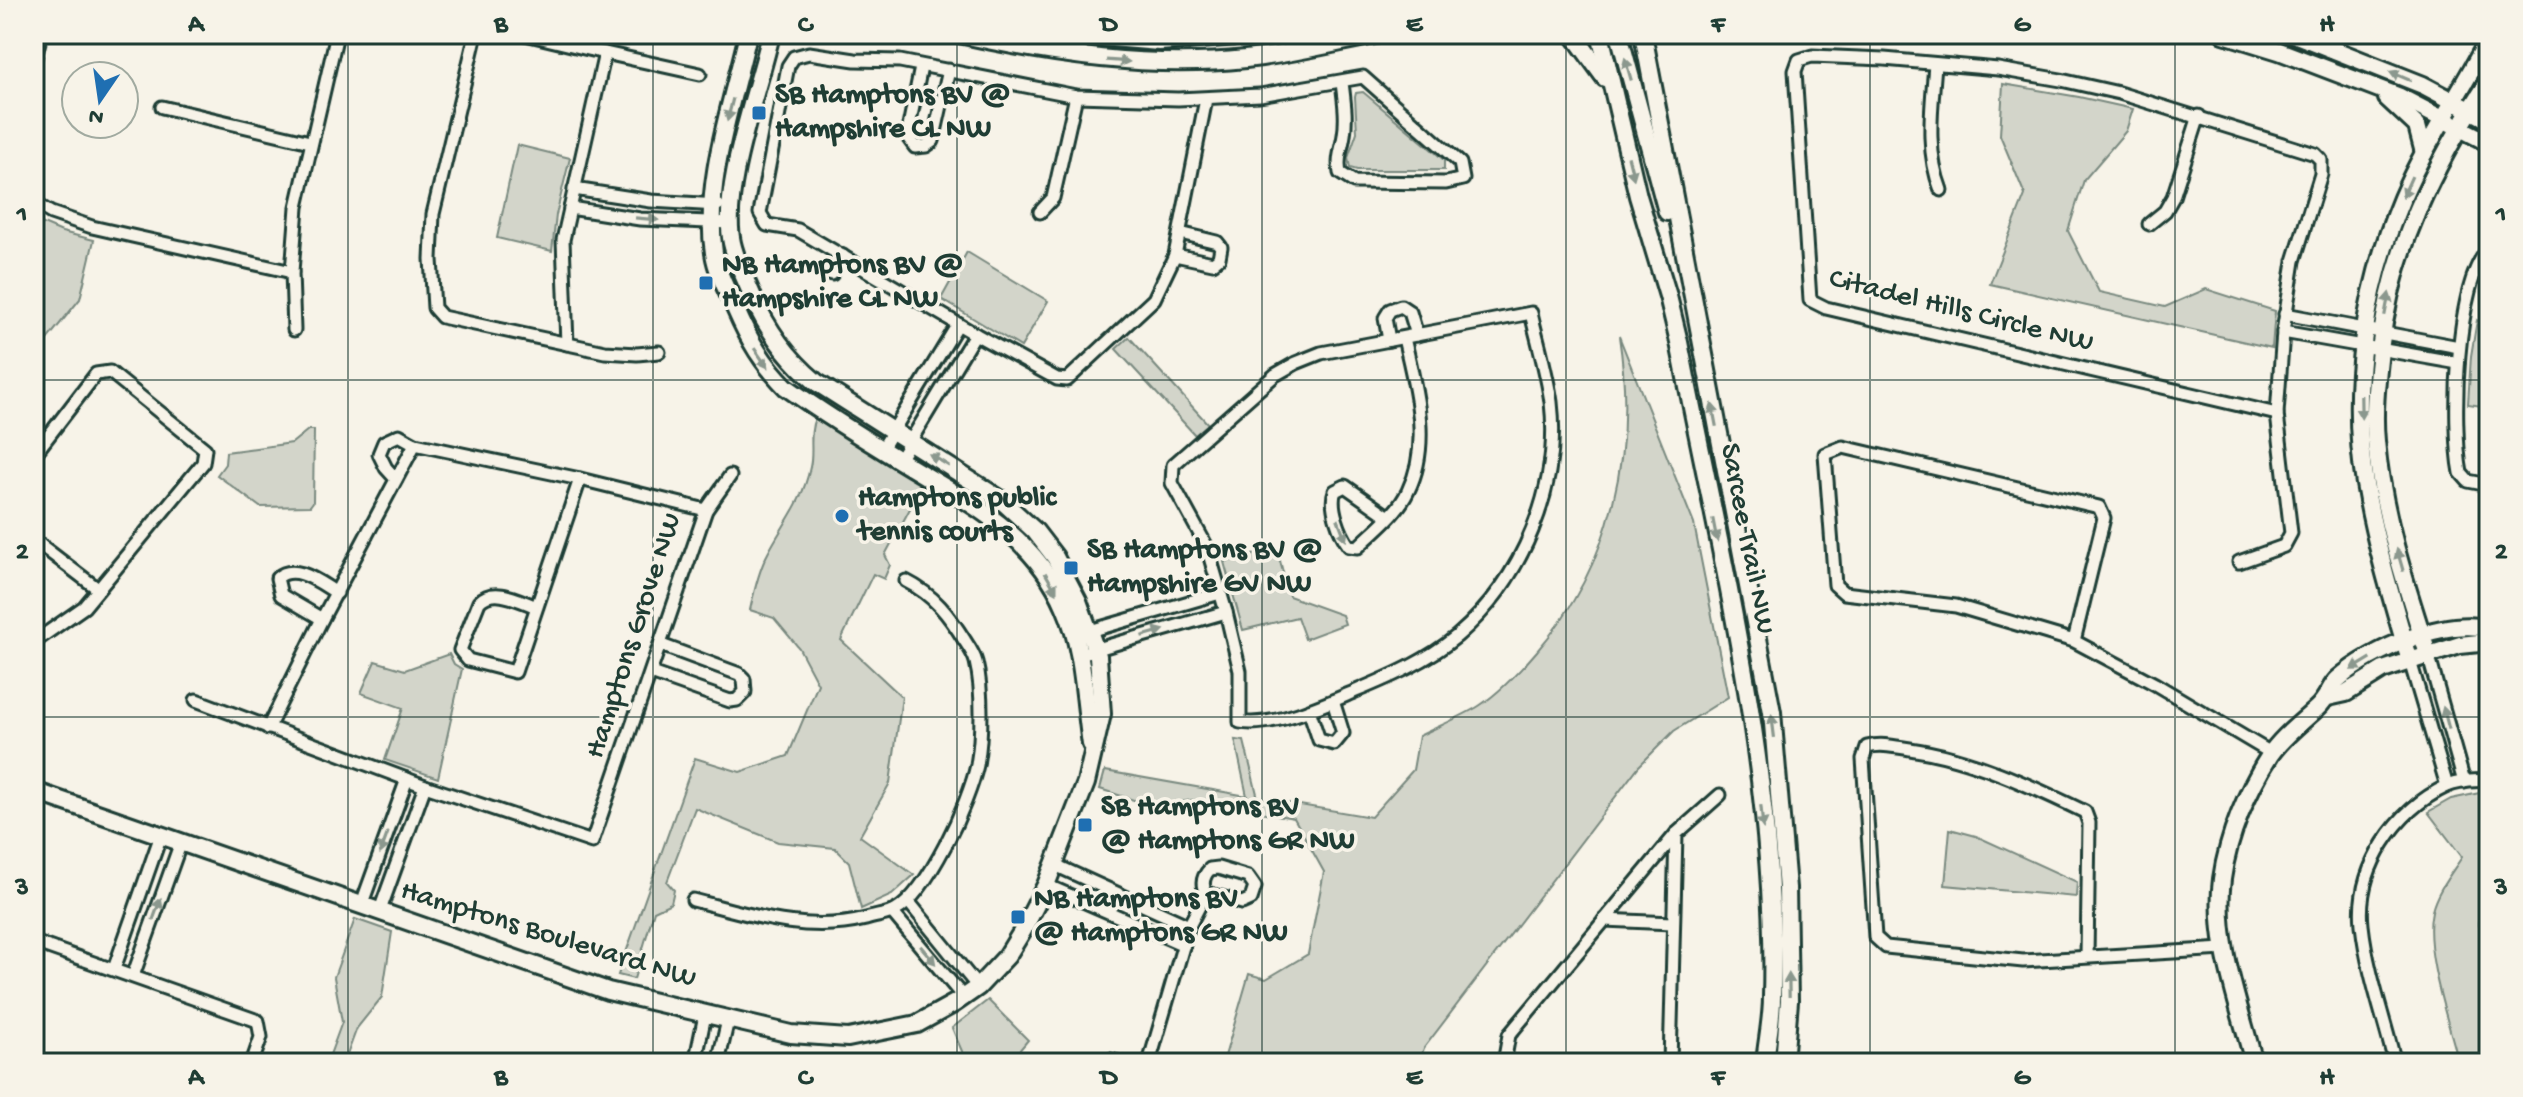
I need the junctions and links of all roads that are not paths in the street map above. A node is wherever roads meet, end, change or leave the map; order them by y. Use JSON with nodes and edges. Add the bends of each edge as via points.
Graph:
{"nodes":[{"id":1,"x":41,"y":34,"type":"edge"},
{"id":2,"x":337,"y":34,"type":"edge"},
{"id":3,"x":476,"y":34,"type":"edge"},
{"id":4,"x":525,"y":34,"type":"edge"},
{"id":5,"x":748,"y":34,"type":"edge"},
{"id":6,"x":771,"y":34,"type":"edge"},
{"id":7,"x":959,"y":34,"type":"edge"},
{"id":8,"x":1066,"y":34,"type":"edge"},
{"id":9,"x":1265,"y":34,"type":"edge"},
{"id":10,"x":1336,"y":34,"type":"edge"},
{"id":11,"x":1379,"y":34,"type":"edge"},
{"id":12,"x":1573,"y":34,"type":"edge"},
{"id":13,"x":1600,"y":34,"type":"edge"},
{"id":14,"x":1619,"y":34,"type":"edge"},
{"id":15,"x":1643,"y":34,"type":"edge"},
{"id":16,"x":1654,"y":34,"type":"edge"},
{"id":17,"x":2224,"y":34,"type":"edge"},
{"id":18,"x":2294,"y":34,"type":"edge"},
{"id":19,"x":2489,"y":38,"type":"edge"},
{"id":20,"x":1289,"y":52,"type":"junction"},
{"id":21,"x":605,"y":53,"type":"junction"},
{"id":22,"x":35,"y":54,"type":"edge"},
{"id":23,"x":1935,"y":64,"type":"junction"},
{"id":24,"x":921,"y":67,"type":"junction"},
{"id":25,"x":1652,"y":69,"type":"junction"},
{"id":26,"x":949,"y":70,"type":"junction"},
{"id":27,"x":700,"y":74,"type":"dead end"},
{"id":28,"x":2489,"y":81,"type":"edge"},
{"id":29,"x":1342,"y":82,"type":"junction"},
{"id":30,"x":2370,"y":84,"type":"junction"},
{"id":31,"x":1614,"y":92,"type":"junction"},
{"id":32,"x":1076,"y":96,"type":"junction"},
{"id":33,"x":1206,"y":99,"type":"junction"},
{"id":34,"x":2453,"y":100,"type":"junction"},
{"id":35,"x":162,"y":107,"type":"dead end"},
{"id":36,"x":2471,"y":110,"type":"junction"},
{"id":37,"x":2199,"y":116,"type":"junction"},
{"id":38,"x":2443,"y":118,"type":"junction"},
{"id":39,"x":2489,"y":120,"type":"edge"},
{"id":40,"x":2460,"y":127,"type":"junction"},
{"id":41,"x":310,"y":142,"type":"junction"},
{"id":42,"x":2489,"y":143,"type":"edge"},
{"id":43,"x":2424,"y":153,"type":"junction"},
{"id":44,"x":574,"y":189,"type":"junction"},
{"id":45,"x":1941,"y":190,"type":"dead end"},
{"id":46,"x":34,"y":203,"type":"edge"},
{"id":47,"x":713,"y":205,"type":"junction"},
{"id":48,"x":731,"y":205,"type":"junction"},
{"id":49,"x":570,"y":208,"type":"junction"},
{"id":50,"x":1040,"y":212,"type":"dead end"},
{"id":51,"x":721,"y":223,"type":"junction"},
{"id":52,"x":2149,"y":224,"type":"dead end"},
{"id":53,"x":1180,"y":233,"type":"junction"},
{"id":54,"x":2489,"y":249,"type":"edge"},
{"id":55,"x":1683,"y":250,"type":"junction"},
{"id":56,"x":1175,"y":255,"type":"junction"},
{"id":57,"x":843,"y":256,"type":"junction"},
{"id":58,"x":292,"y":272,"type":"junction"},
{"id":59,"x":832,"y":274,"type":"dead end"},
{"id":60,"x":2285,"y":314,"type":"junction"},
{"id":61,"x":958,"y":324,"type":"junction"},
{"id":62,"x":294,"y":330,"type":"dead end"},
{"id":63,"x":2283,"y":332,"type":"junction"},
{"id":64,"x":975,"y":334,"type":"junction"},
{"id":65,"x":1417,"y":335,"type":"junction"},
{"id":66,"x":1404,"y":338,"type":"junction"},
{"id":67,"x":2363,"y":338,"type":"junction"},
{"id":68,"x":1389,"y":340,"type":"junction"},
{"id":69,"x":2381,"y":341,"type":"junction"},
{"id":70,"x":567,"y":344,"type":"junction"},
{"id":71,"x":2459,"y":347,"type":"junction"},
{"id":72,"x":659,"y":352,"type":"dead end"},
{"id":73,"x":2458,"y":363,"type":"junction"},
{"id":74,"x":2277,"y":414,"type":"junction"},
{"id":75,"x":894,"y":432,"type":"junction"},
{"id":76,"x":910,"y":443,"type":"junction"},
{"id":77,"x":415,"y":444,"type":"junction"},
{"id":78,"x":882,"y":449,"type":"junction"},
{"id":79,"x":34,"y":455,"type":"edge"},
{"id":80,"x":899,"y":460,"type":"junction"},
{"id":81,"x":730,"y":476,"type":"dead end"},
{"id":82,"x":396,"y":479,"type":"junction"},
{"id":83,"x":580,"y":479,"type":"junction"},
{"id":84,"x":2489,"y":485,"type":"edge"},
{"id":85,"x":706,"y":510,"type":"junction"},
{"id":86,"x":1389,"y":517,"type":"junction"},
{"id":87,"x":34,"y":540,"type":"edge"},
{"id":88,"x":2239,"y":562,"type":"dead end"},
{"id":89,"x":906,"y":581,"type":"dead end"},
{"id":90,"x":98,"y":589,"type":"junction"},
{"id":91,"x":337,"y":593,"type":"junction"},
{"id":92,"x":1220,"y":593,"type":"junction"},
{"id":93,"x":537,"y":607,"type":"junction"},
{"id":94,"x":1226,"y":612,"type":"junction"},
{"id":95,"x":322,"y":619,"type":"junction"},
{"id":96,"x":2489,"y":629,"type":"edge"},
{"id":97,"x":1083,"y":633,"type":"junction"},
{"id":98,"x":2422,"y":635,"type":"junction"},
{"id":99,"x":2074,"y":641,"type":"junction"},
{"id":100,"x":2404,"y":641,"type":"junction"},
{"id":101,"x":34,"y":642,"type":"edge"},
{"id":102,"x":2489,"y":642,"type":"edge"},
{"id":103,"x":661,"y":645,"type":"junction"},
{"id":104,"x":1097,"y":649,"type":"junction"},
{"id":105,"x":1080,"y":654,"type":"junction"},
{"id":106,"x":2428,"y":654,"type":"junction"},
{"id":107,"x":2410,"y":661,"type":"junction"},
{"id":108,"x":651,"y":673,"type":"junction"},
{"id":109,"x":2328,"y":697,"type":"junction"},
{"id":110,"x":196,"y":700,"type":"dead end"},
{"id":111,"x":1333,"y":701,"type":"junction"},
{"id":112,"x":1309,"y":710,"type":"junction"},
{"id":113,"x":268,"y":728,"type":"junction"},
{"id":114,"x":1092,"y":751,"type":"junction"},
{"id":115,"x":2271,"y":753,"type":"junction"},
{"id":116,"x":407,"y":779,"type":"junction"},
{"id":117,"x":2489,"y":780,"type":"edge"},
{"id":118,"x":2464,"y":782,"type":"junction"},
{"id":119,"x":425,"y":786,"type":"junction"},
{"id":120,"x":2447,"y":786,"type":"junction"},
{"id":121,"x":34,"y":791,"type":"edge"},
{"id":122,"x":1720,"y":795,"type":"dead end"},
{"id":123,"x":1676,"y":834,"type":"junction"},
{"id":124,"x":161,"y":835,"type":"junction"},
{"id":125,"x":181,"y":842,"type":"junction"},
{"id":126,"x":1055,"y":865,"type":"junction"},
{"id":127,"x":1046,"y":885,"type":"junction"},
{"id":128,"x":1206,"y":893,"type":"junction"},
{"id":129,"x":693,"y":900,"type":"dead end"},
{"id":130,"x":908,"y":901,"type":"junction"},
{"id":131,"x":361,"y":906,"type":"junction"},
{"id":132,"x":892,"y":912,"type":"junction"},
{"id":133,"x":379,"y":913,"type":"junction"},
{"id":134,"x":1604,"y":920,"type":"junction"},
{"id":135,"x":1672,"y":923,"type":"junction"},
{"id":136,"x":1189,"y":926,"type":"junction"},
{"id":137,"x":34,"y":942,"type":"edge"},
{"id":138,"x":1184,"y":945,"type":"junction"},
{"id":139,"x":2224,"y":949,"type":"junction"},
{"id":140,"x":2087,"y":957,"type":"junction"},
{"id":141,"x":114,"y":969,"type":"junction"},
{"id":142,"x":133,"y":976,"type":"junction"},
{"id":143,"x":978,"y":987,"type":"junction"},
{"id":144,"x":964,"y":998,"type":"junction"},
{"id":145,"x":705,"y":1015,"type":"junction"},
{"id":146,"x":728,"y":1020,"type":"junction"},
{"id":147,"x":252,"y":1063,"type":"edge"},
{"id":148,"x":695,"y":1063,"type":"edge"},
{"id":149,"x":718,"y":1063,"type":"edge"},
{"id":150,"x":1096,"y":1063,"type":"edge"},
{"id":151,"x":1121,"y":1063,"type":"edge"},
{"id":152,"x":1149,"y":1063,"type":"edge"},
{"id":153,"x":1504,"y":1063,"type":"edge"},
{"id":154,"x":1670,"y":1063,"type":"edge"},
{"id":155,"x":1765,"y":1063,"type":"edge"},
{"id":156,"x":1784,"y":1063,"type":"edge"},
{"id":157,"x":2254,"y":1063,"type":"edge"},
{"id":158,"x":2395,"y":1063,"type":"edge"}],
"edges":[{"from":1,"to":22,"type":"street"},
{"from":2,"to":41,"type":"street"},
{"from":3,"to":70,"type":"street","via":[[433,214],[434,308],[442,317]]},
{"from":4,"to":21,"type":"street"},
{"from":5,"to":47,"type":"street","name":"Hamptons Boulevard NW","one_way":true},
{"from":6,"to":48,"type":"street","name":"Hamptons Boulevard NW"},
{"from":7,"to":20,"type":"street","one_way":true,"via":[[1072,57],[1126,61],[1215,61]]},
{"from":8,"to":9,"type":"street","via":[[1159,42]]},
{"from":10,"to":20,"type":"street"},
{"from":11,"to":20,"type":"street"},
{"from":12,"to":31,"type":"street"},
{"from":13,"to":31,"type":"street","name":"Sarcee Trail NW"},
{"from":55,"to":14,"type":"street","one_way":true,"via":[[1669,218]]},
{"from":15,"to":25,"type":"street","name":"Sarcee Trail NW"},
{"from":16,"to":25,"type":"street"},
{"from":17,"to":30,"type":"street"},
{"from":34,"to":18,"type":"street","one_way":true},
{"from":19,"to":34,"type":"street"},
{"from":21,"to":27,"type":"street"},
{"from":21,"to":44,"type":"street"},
{"from":23,"to":37,"type":"street","name":"Citadel Hills Circle NW","via":[[2061,80]]},
{"from":23,"to":45,"type":"street","via":[[1931,130],[1933,168]]},
{"from":23,"to":74,"type":"street","name":"Citadel Hills Circle NW","via":[[1812,56],[1799,60],[1796,94],[1810,300]]},
{"from":24,"to":26,"type":"street"},
{"from":24,"to":26,"type":"street","via":[[907,136],[920,148],[933,141]]},
{"from":24,"to":57,"type":"street","via":[[809,53],[801,53],[788,66],[760,213],[767,225],[798,230]]},
{"from":25,"to":55,"type":"street","name":"Sarcee Trail NW"},
{"from":26,"to":32,"type":"street"},
{"from":28,"to":36,"type":"street"},
{"from":29,"to":29,"type":"street","via":[[1346,114],[1337,160],[1340,173],[1354,182],[1463,179],[1460,163],[1363,77]]},
{"from":29,"to":33,"type":"street"},
{"from":30,"to":38,"type":"street"},
{"from":30,"to":43,"type":"street","via":[[2410,118]]},
{"from":31,"to":155,"type":"street","name":"Sarcee Trail NW","one_way":true,"via":[[1679,342],[1754,740],[1771,894],[1772,999]]},
{"from":32,"to":33,"type":"street"},
{"from":32,"to":50,"type":"street","via":[[1053,198]]},
{"from":33,"to":53,"type":"street"},
{"from":34,"to":36,"type":"street"},
{"from":34,"to":38,"type":"street"},
{"from":35,"to":41,"type":"street"},
{"from":36,"to":39,"type":"street"},
{"from":36,"to":40,"type":"street"},
{"from":37,"to":52,"type":"street","via":[[2173,197]]},
{"from":37,"to":60,"type":"street","name":"Citadel Hills Circle NW","via":[[2304,149],[2321,160]]},
{"from":38,"to":40,"type":"street"},
{"from":38,"to":43,"type":"street"},
{"from":40,"to":42,"type":"street"},
{"from":69,"to":40,"type":"street","one_way":true,"via":[[2405,237]]},
{"from":41,"to":58,"type":"street"},
{"from":43,"to":67,"type":"street","one_way":true,"via":[[2388,233]]},
{"from":44,"to":47,"type":"street"},
{"from":44,"to":49,"type":"street"},
{"from":46,"to":58,"type":"street","via":[[92,227]]},
{"from":47,"to":48,"type":"street"},
{"from":47,"to":51,"type":"street","name":"Hamptons Boulevard NW"},
{"from":48,"to":51,"type":"street","name":"Hamptons Boulevard NW"},
{"from":49,"to":51,"type":"street","one_way":true,"via":[[640,219]]},
{"from":49,"to":70,"type":"street","via":[[563,240]]},
{"from":51,"to":75,"type":"street","name":"Hamptons Boulevard NW","via":[[771,333],[794,364]]},
{"from":51,"to":78,"type":"street","name":"Hamptons Boulevard NW","one_way":true,"via":[[714,254],[722,279],[751,344],[770,372]]},
{"from":53,"to":56,"type":"street"},
{"from":53,"to":56,"type":"street","via":[[1217,242],[1219,258],[1213,263]]},
{"from":54,"to":71,"type":"street","via":[[2480,259]]},
{"from":156,"to":55,"type":"street","name":"Sarcee Trail NW","one_way":true,"via":[[1787,888],[1777,758]]},
{"from":56,"to":64,"type":"street","via":[[1154,299],[1067,380]]},
{"from":57,"to":59,"type":"street"},
{"from":57,"to":61,"type":"street"},
{"from":58,"to":62,"type":"street"},
{"from":60,"to":63,"type":"street","name":"Citadel Hills Circle NW"},
{"from":60,"to":67,"type":"street"},
{"from":61,"to":64,"type":"street"},
{"from":61,"to":75,"type":"street"},
{"from":63,"to":67,"type":"street"},
{"from":63,"to":74,"type":"street","name":"Citadel Hills Circle NW"},
{"from":64,"to":76,"type":"street"},
{"from":65,"to":66,"type":"street"},
{"from":65,"to":68,"type":"street","via":[[1410,312],[1401,306],[1385,318]]},
{"from":65,"to":111,"type":"street","via":[[1531,313],[1551,403],[1548,481],[1533,530],[1487,607],[1427,657]]},
{"from":66,"to":68,"type":"street"},
{"from":66,"to":86,"type":"street","via":[[1420,428],[1408,492]]},
{"from":67,"to":69,"type":"street"},
{"from":67,"to":69,"type":"street"},
{"from":67,"to":100,"type":"street","one_way":true,"via":[[2365,482]]},
{"from":68,"to":92,"type":"street","via":[[1321,353],[1275,375],[1173,465],[1172,483],[1207,547]]},
{"from":69,"to":71,"type":"street"},
{"from":69,"to":73,"type":"street"},
{"from":98,"to":69,"type":"street","one_way":true,"via":[[2394,540],[2375,439]]},
{"from":70,"to":72,"type":"street","via":[[605,352]]},
{"from":71,"to":73,"type":"street"},
{"from":73,"to":84,"type":"street","via":[[2461,473],[2468,481]]},
{"from":74,"to":88,"type":"street","via":[[2291,533],[2284,546]]},
{"from":75,"to":76,"type":"street","name":"Hamptons Boulevard NW"},
{"from":75,"to":78,"type":"street"},
{"from":76,"to":80,"type":"street"},
{"from":97,"to":76,"type":"street","name":"Hamptons Boulevard NW","one_way":true,"via":[[1055,557],[1035,531],[1000,499]]},
{"from":77,"to":82,"type":"street"},
{"from":77,"to":82,"type":"street","name":"Hamptons Grove NW","via":[[399,435],[384,442],[379,454]]},
{"from":77,"to":83,"type":"street","name":"Hamptons Grove NW"},
{"from":78,"to":80,"type":"street","name":"Hamptons Boulevard NW"},
{"from":79,"to":90,"type":"street","via":[[96,374],[110,372],[205,449],[203,463]]},
{"from":80,"to":97,"type":"street","name":"Hamptons Boulevard NW","one_way":true,"via":[[1004,526],[1042,567]]},
{"from":81,"to":85,"type":"street"},
{"from":82,"to":91,"type":"street"},
{"from":83,"to":85,"type":"street","name":"Hamptons Grove NW"},
{"from":83,"to":93,"type":"street"},
{"from":85,"to":103,"type":"street","name":"Hamptons Grove NW"},
{"from":86,"to":86,"type":"street","one_way":true,"via":[[1345,486],[1335,491],[1332,499],[1349,546],[1358,547]]},
{"from":87,"to":90,"type":"street"},
{"from":89,"to":130,"type":"street","via":[[949,613],[976,659],[980,707],[977,765],[958,817],[937,862]]},
{"from":90,"to":101,"type":"street","via":[[73,616]]},
{"from":91,"to":95,"type":"street"},
{"from":91,"to":95,"type":"street","via":[[298,572],[277,578],[281,595]]},
{"from":92,"to":94,"type":"street"},
{"from":92,"to":97,"type":"street"},
{"from":93,"to":93,"type":"street","via":[[499,594],[484,597],[460,650],[468,660],[515,672]]},
{"from":104,"to":94,"type":"street","one_way":true},
{"from":94,"to":112,"type":"street","via":[[1240,671],[1240,722],[1253,724]]},
{"from":95,"to":113,"type":"street"},
{"from":96,"to":98,"type":"street"},
{"from":97,"to":104,"type":"street","name":"Hamptons Boulevard NW"},
{"from":97,"to":105,"type":"street","name":"Hamptons Boulevard NW"},
{"from":98,"to":100,"type":"street"},
{"from":98,"to":106,"type":"street"},
{"from":99,"to":99,"type":"street","via":[[1956,606],[1844,593],[1835,585],[1825,454],[1843,447],[2099,507],[2104,518]]},
{"from":99,"to":115,"type":"street"},
{"from":100,"to":107,"type":"street"},
{"from":100,"to":109,"type":"street","one_way":true,"via":[[2359,663],[2334,682]]},
{"from":102,"to":106,"type":"street"},
{"from":103,"to":108,"type":"street","name":"Hamptons Grove NW"},
{"from":103,"to":108,"type":"street","via":[[739,674],[745,692],[730,701]]},
{"from":104,"to":105,"type":"street"},
{"from":104,"to":114,"type":"street","name":"Hamptons Boulevard NW","via":[[1102,714]]},
{"from":105,"to":114,"type":"street","name":"Hamptons Boulevard NW"},
{"from":106,"to":107,"type":"street"},
{"from":118,"to":106,"type":"street","one_way":true},
{"from":107,"to":109,"type":"street"},
{"from":107,"to":120,"type":"street"},
{"from":108,"to":119,"type":"street","name":"Hamptons Grove NW","via":[[592,842]]},
{"from":109,"to":115,"type":"street"},
{"from":110,"to":113,"type":"street","name":"Hamptons Grove NW"},
{"from":111,"to":112,"type":"street"},
{"from":111,"to":112,"type":"street","via":[[1343,733],[1334,744],[1319,740]]},
{"from":113,"to":116,"type":"street","name":"Hamptons Grove NW"},
{"from":114,"to":126,"type":"street","name":"Hamptons Boulevard NW","via":[[1086,783]]},
{"from":115,"to":139,"type":"street","via":[[2240,815],[2222,879]]},
{"from":116,"to":119,"type":"street","name":"Hamptons Grove NW"},
{"from":116,"to":131,"type":"street","one_way":true},
{"from":117,"to":118,"type":"street"},
{"from":118,"to":120,"type":"street"},
{"from":119,"to":133,"type":"street"},
{"from":120,"to":158,"type":"street","via":[[2383,841],[2363,901],[2365,946]]},
{"from":121,"to":124,"type":"street","name":"Hamptons Boulevard NW"},
{"from":122,"to":123,"type":"street"},
{"from":123,"to":134,"type":"street"},
{"from":123,"to":135,"type":"street"},
{"from":124,"to":125,"type":"street","name":"Hamptons Boulevard NW"},
{"from":124,"to":141,"type":"street"},
{"from":125,"to":131,"type":"street","name":"Hamptons Boulevard NW"},
{"from":142,"to":125,"type":"street","one_way":true},
{"from":126,"to":127,"type":"street","name":"Hamptons Boulevard NW"},
{"from":126,"to":136,"type":"street"},
{"from":127,"to":138,"type":"street"},
{"from":127,"to":143,"type":"street","name":"Hamptons Boulevard NW","via":[[1007,956]]},
{"from":128,"to":128,"type":"street","via":[[1242,903],[1251,899],[1255,887],[1248,877],[1213,868],[1203,880]]},
{"from":128,"to":136,"type":"street"},
{"from":129,"to":132,"type":"street","via":[[807,926],[846,924]]},
{"from":130,"to":132,"type":"street"},
{"from":130,"to":143,"type":"street"},
{"from":131,"to":133,"type":"street","name":"Hamptons Boulevard NW"},
{"from":132,"to":144,"type":"street","one_way":true},
{"from":133,"to":145,"type":"street","name":"Hamptons Boulevard NW","via":[[608,991]]},
{"from":134,"to":135,"type":"street"},
{"from":134,"to":153,"type":"street","via":[[1509,1035]]},
{"from":135,"to":154,"type":"street"},
{"from":136,"to":138,"type":"street"},
{"from":137,"to":141,"type":"street"},
{"from":138,"to":152,"type":"street"},
{"from":139,"to":140,"type":"street"},
{"from":139,"to":157,"type":"street"},
{"from":140,"to":140,"type":"street","via":[[2023,961],[1886,947],[1875,937],[1863,759],[1867,747],[1931,752],[2014,778],[2085,812]]},
{"from":141,"to":142,"type":"street"},
{"from":142,"to":147,"type":"street","via":[[258,1021],[261,1037]]},
{"from":143,"to":144,"type":"street","name":"Hamptons Boulevard NW"},
{"from":144,"to":146,"type":"street","name":"Hamptons Boulevard NW","via":[[917,1024],[848,1038],[791,1034]]},
{"from":145,"to":146,"type":"street","name":"Hamptons Boulevard NW"},
{"from":145,"to":148,"type":"street"},
{"from":146,"to":149,"type":"street"},
{"from":150,"to":151,"type":"street"}]}
